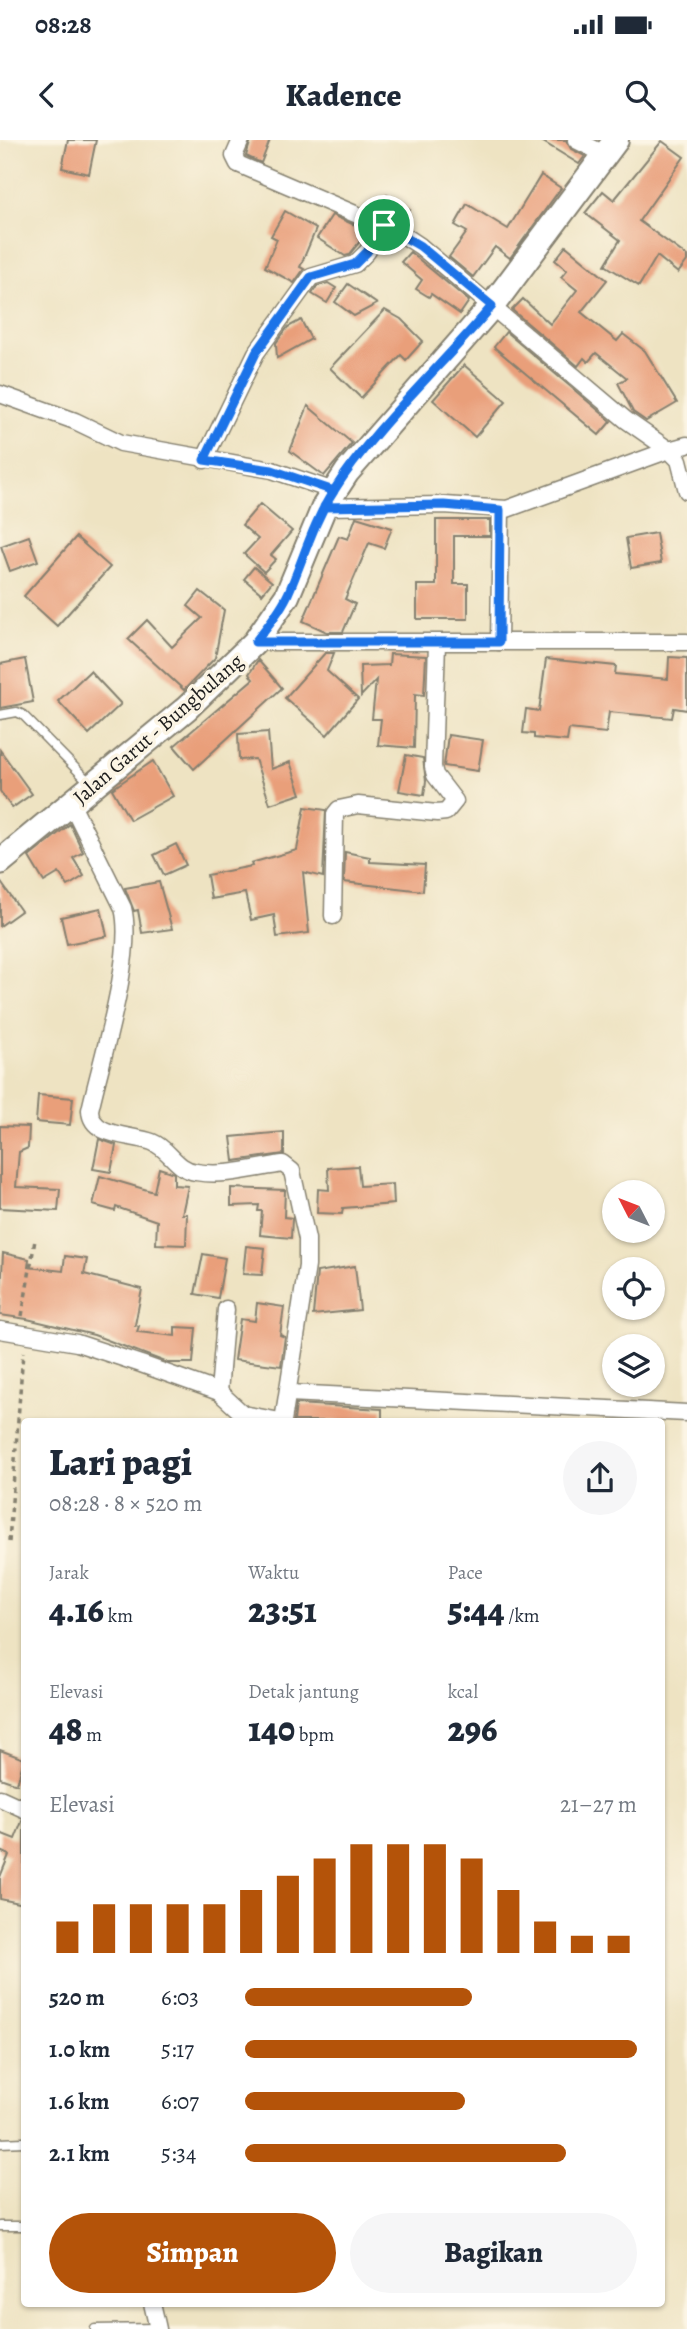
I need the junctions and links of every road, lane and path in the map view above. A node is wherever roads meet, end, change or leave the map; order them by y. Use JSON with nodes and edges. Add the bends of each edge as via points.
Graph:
{"nodes":[{"id":1,"x":241,"y":140,"type":"edge"},
{"id":2,"x":576,"y":140,"type":"edge"},
{"id":3,"x":611,"y":147,"type":"edge"},
{"id":4,"x":384,"y":225,"type":"junction"},
{"id":5,"x":492,"y":306,"type":"junction"},
{"id":6,"x":0,"y":394,"type":"edge"},
{"id":7,"x":687,"y":445,"type":"edge"},
{"id":8,"x":669,"y":450,"type":"junction"},
{"id":9,"x":204,"y":460,"type":"junction"},
{"id":10,"x":687,"y":491,"type":"edge"},
{"id":11,"x":329,"y":499,"type":"junction"},
{"id":12,"x":500,"y":510,"type":"junction"},
{"id":13,"x":255,"y":642,"type":"junction"},
{"id":14,"x":499,"y":642,"type":"junction"},
{"id":15,"x":687,"y":642,"type":"edge"},
{"id":16,"x":437,"y":643,"type":"junction"},
{"id":17,"x":0,"y":715,"type":"edge"},
{"id":18,"x":94,"y":787,"type":"junction"},
{"id":19,"x":72,"y":805,"type":"junction"},
{"id":20,"x":0,"y":862,"type":"edge"},
{"id":21,"x":333,"y":916,"type":"dead end"},
{"id":22,"x":35,"y":1240,"type":"dead end"},
{"id":23,"x":226,"y":1308,"type":"dead end"},
{"id":24,"x":0,"y":1329,"type":"edge"},
{"id":25,"x":24,"y":1333,"type":"junction"},
{"id":26,"x":219,"y":1392,"type":"junction"},
{"id":27,"x":289,"y":1393,"type":"junction"},
{"id":28,"x":687,"y":1413,"type":"edge"},
{"id":29,"x":267,"y":1418,"type":"edge"},
{"id":30,"x":283,"y":1418,"type":"edge"},
{"id":31,"x":9,"y":1542,"type":"dead end"},
{"id":32,"x":0,"y":1798,"type":"edge"},
{"id":33,"x":21,"y":1808,"type":"edge"},
{"id":34,"x":21,"y":2142,"type":"edge"},
{"id":35,"x":0,"y":2143,"type":"edge"},
{"id":36,"x":0,"y":2226,"type":"edge"},
{"id":37,"x":21,"y":2226,"type":"edge"},
{"id":38,"x":153,"y":2307,"type":"edge"},
{"id":39,"x":158,"y":2328,"type":"edge"},
{"id":40,"x":95,"y":2329,"type":"edge"}],
"edges":[{"from":1,"to":4,"type":"street","via":[[234,161],[243,167]]},
{"from":2,"to":3,"type":"street"},
{"from":3,"to":5,"type":"main road","name":"Jalan Garut - Bungbulang"},
{"from":4,"to":5,"type":"street","via":[[420,246]]},
{"from":4,"to":9,"type":"street","via":[[355,264],[311,277],[256,353]]},
{"from":5,"to":8,"type":"street","via":[[626,420]]},
{"from":5,"to":11,"type":"main road","name":"Jalan Garut - Bungbulang","via":[[374,439]]},
{"from":6,"to":9,"type":"street","via":[[121,443]]},
{"from":7,"to":8,"type":"street"},
{"from":8,"to":10,"type":"street","via":[[679,460]]},
{"from":8,"to":12,"type":"street"},
{"from":9,"to":11,"type":"street","via":[[272,470]]},
{"from":11,"to":12,"type":"street"},
{"from":11,"to":13,"type":"main road","name":"Jalan Garut - Bungbulang","via":[[287,596]]},
{"from":12,"to":14,"type":"street"},
{"from":13,"to":16,"type":"street"},
{"from":13,"to":18,"type":"main road","name":"Jalan Garut - Bungbulang","via":[[187,708]]},
{"from":14,"to":15,"type":"street"},
{"from":14,"to":16,"type":"street"},
{"from":16,"to":21,"type":"street","via":[[433,767],[452,793],[453,806],[437,813],[358,805],[339,809],[335,814]]},
{"from":17,"to":18,"type":"lane","via":[[23,715]]},
{"from":18,"to":19,"type":"main road","name":"Jalan Garut - Bungbulang"},
{"from":19,"to":20,"type":"main road","name":"Jalan Garut - Bungbulang"},
{"from":19,"to":27,"type":"street","via":[[127,922],[125,954],[90,1116],[104,1130],[155,1143],[179,1167],[191,1172],[211,1174],[283,1164],[290,1168],[308,1252]]},
{"from":22,"to":25,"type":"path","via":[[21,1321]]},
{"from":23,"to":26,"type":"street"},
{"from":24,"to":25,"type":"street"},
{"from":25,"to":26,"type":"street","via":[[77,1343]]},
{"from":25,"to":31,"type":"path"},
{"from":26,"to":29,"type":"street","via":[[237,1412]]},
{"from":27,"to":28,"type":"street"},
{"from":27,"to":30,"type":"street"},
{"from":32,"to":33,"type":"street"},
{"from":34,"to":35,"type":"lane"},
{"from":36,"to":37,"type":"lane"},
{"from":38,"to":39,"type":"street"},
{"from":39,"to":40,"type":"lane"}]}
